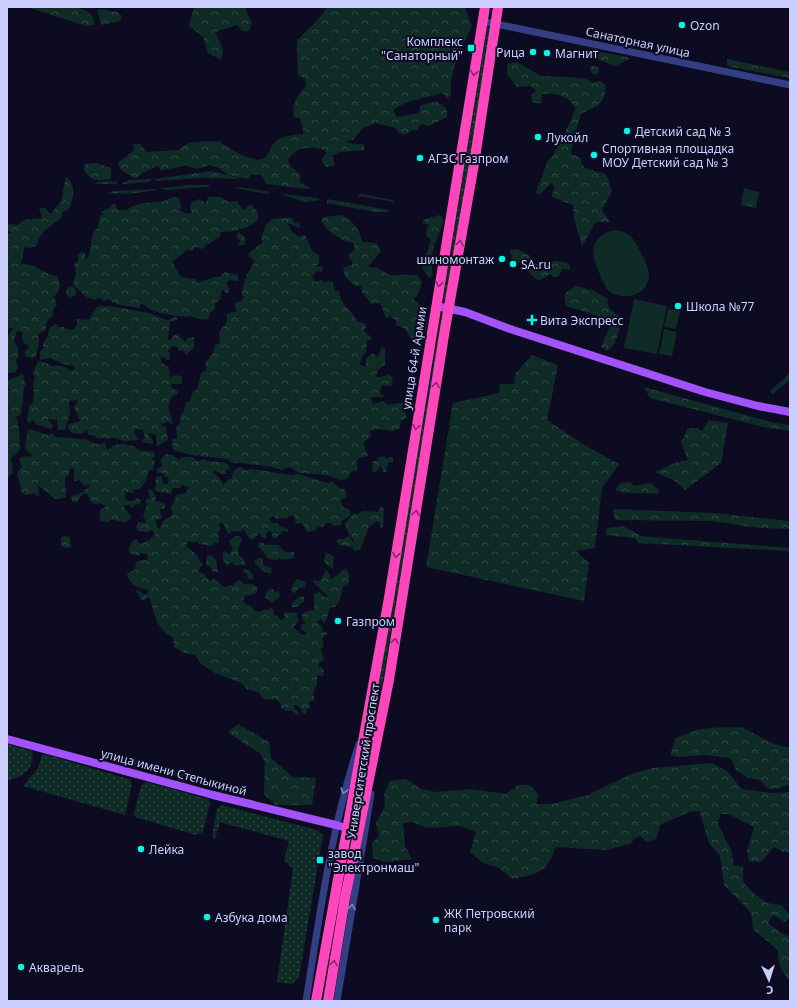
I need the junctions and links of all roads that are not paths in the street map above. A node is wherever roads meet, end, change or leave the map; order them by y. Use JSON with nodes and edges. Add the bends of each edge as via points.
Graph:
{"nodes":[{"id":1,"x":485,"y":7,"type":"edge"},
{"id":2,"x":498,"y":7,"type":"edge"},
{"id":3,"x":482,"y":21,"type":"junction"},
{"id":4,"x":496,"y":24,"type":"junction"},
{"id":5,"x":790,"y":85,"type":"edge"},
{"id":6,"x":436,"y":306,"type":"junction"},
{"id":7,"x":449,"y":308,"type":"junction"},
{"id":8,"x":790,"y":412,"type":"edge"},
{"id":9,"x":389,"y":680,"type":"junction"},
{"id":10,"x":369,"y":714,"type":"junction"},
{"id":11,"x":7,"y":739,"type":"edge"},
{"id":12,"x":361,"y":820,"type":"junction"},
{"id":13,"x":336,"y":825,"type":"junction"},
{"id":14,"x":347,"y":828,"type":"junction"},
{"id":15,"x":306,"y":1001,"type":"edge"},
{"id":16,"x":316,"y":1001,"type":"edge"},
{"id":17,"x":328,"y":1001,"type":"edge"},
{"id":18,"x":337,"y":1001,"type":"edge"}],
"edges":[{"from":1,"to":3,"type":"highway","name":"улица 64-й Армии"},
{"from":2,"to":4,"type":"highway"},
{"from":3,"to":4,"type":"street","name":"Санаторная улица"},
{"from":3,"to":6,"type":"highway","name":"улица 64-й Армии","one_way":true},
{"from":4,"to":5,"type":"street","name":"Санаторная улица"},
{"from":7,"to":4,"type":"highway","one_way":true},
{"from":6,"to":7,"type":"main road"},
{"from":6,"to":10,"type":"highway","name":"улица 64-й Армии","one_way":true},
{"from":7,"to":8,"type":"main road","via":[[705,392]]},
{"from":9,"to":7,"type":"highway","one_way":true},
{"from":9,"to":12,"type":"highway","name":"Университетский проспект"},
{"from":18,"to":9,"type":"street","name":"Университетский проспект","one_way":true},
{"from":10,"to":13,"type":"street","name":"Университетский проспект","one_way":true,"via":[[348,777]]},
{"from":10,"to":14,"type":"highway","name":"Университетский проспект"},
{"from":11,"to":13,"type":"main road","name":"улица имени Степыкиной"},
{"from":12,"to":14,"type":"main road"},
{"from":17,"to":12,"type":"highway","name":"Университетский проспект","one_way":true},
{"from":13,"to":14,"type":"main road","name":"улица имени Степыкиной"},
{"from":13,"to":15,"type":"street","name":"Университетский проспект"},
{"from":14,"to":16,"type":"highway","name":"Университетский проспект"}]}
